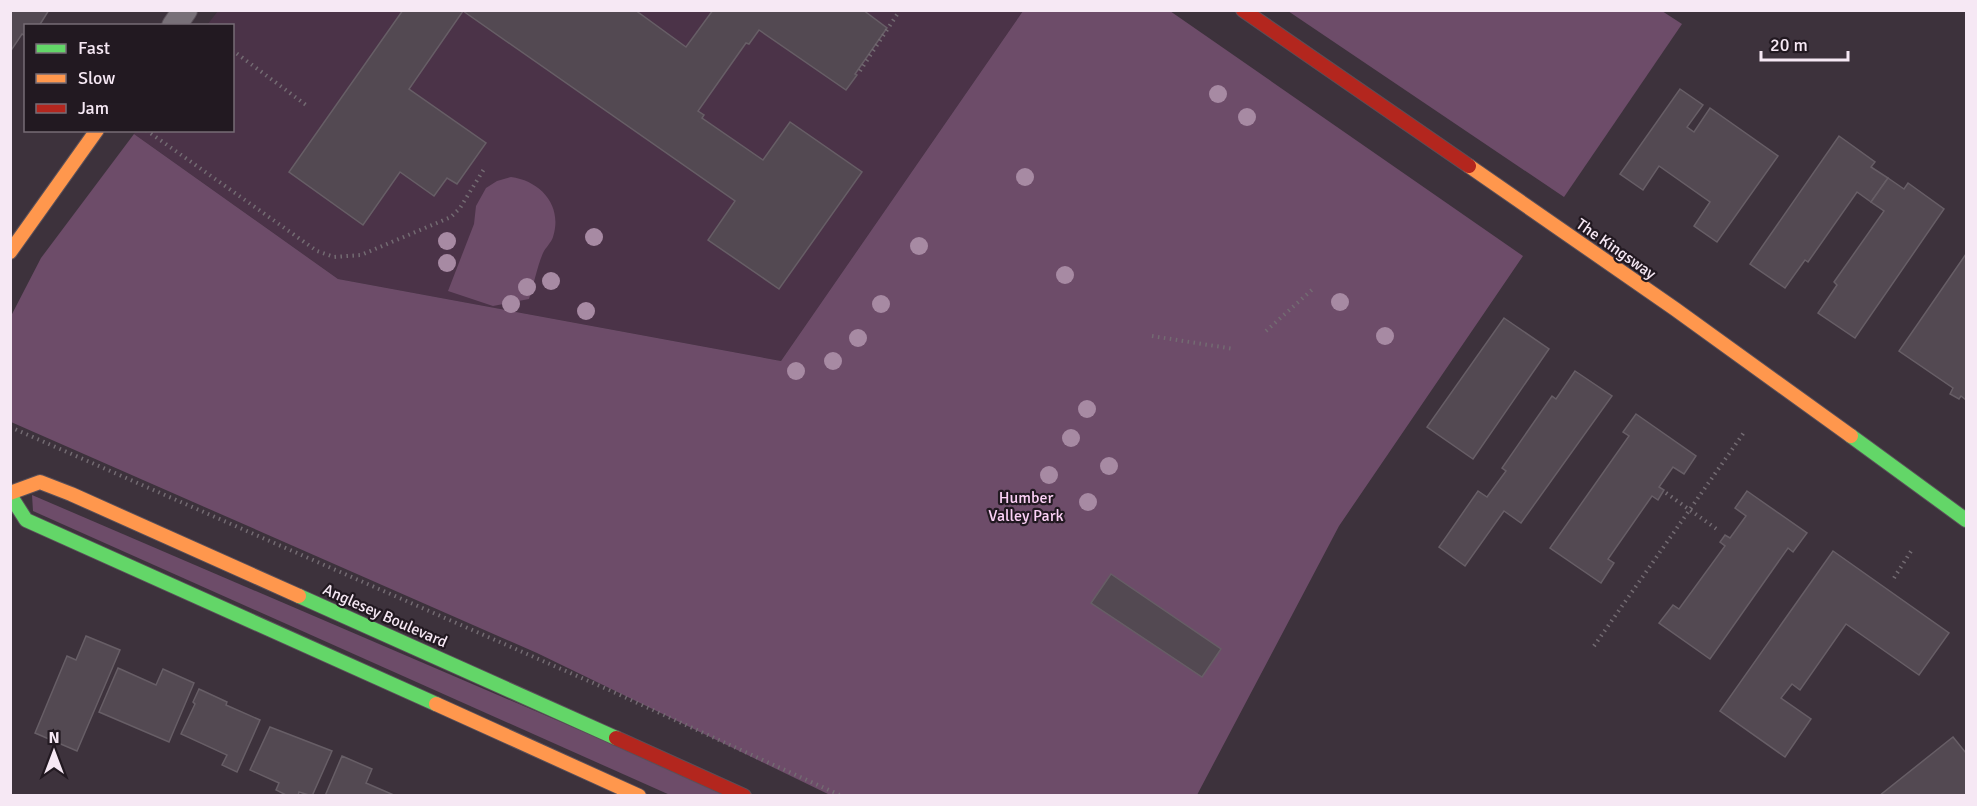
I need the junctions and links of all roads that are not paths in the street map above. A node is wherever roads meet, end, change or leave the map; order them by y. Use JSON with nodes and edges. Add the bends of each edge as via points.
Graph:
{"nodes":[{"id":1,"x":185,"y":10,"type":"edge"},
{"id":2,"x":1243,"y":10,"type":"edge"},
{"id":3,"x":175,"y":24,"type":"edge"},
{"id":4,"x":96,"y":132,"type":"edge"},
{"id":5,"x":10,"y":252,"type":"edge"},
{"id":6,"x":10,"y":494,"type":"edge"},
{"id":7,"x":1966,"y":520,"type":"edge"},
{"id":8,"x":639,"y":795,"type":"edge"},
{"id":9,"x":744,"y":795,"type":"edge"}],
"edges":[{"from":1,"to":3,"type":"street"},
{"from":2,"to":7,"type":"street","name":"The Kingsway","via":[[1675,309]]},
{"from":4,"to":5,"type":"street"},
{"from":6,"to":8,"type":"street","name":"Anglesey Boulevard","via":[[26,520]]},
{"from":6,"to":9,"type":"street","name":"Anglesey Boulevard","via":[[40,482],[71,494]]}]}
